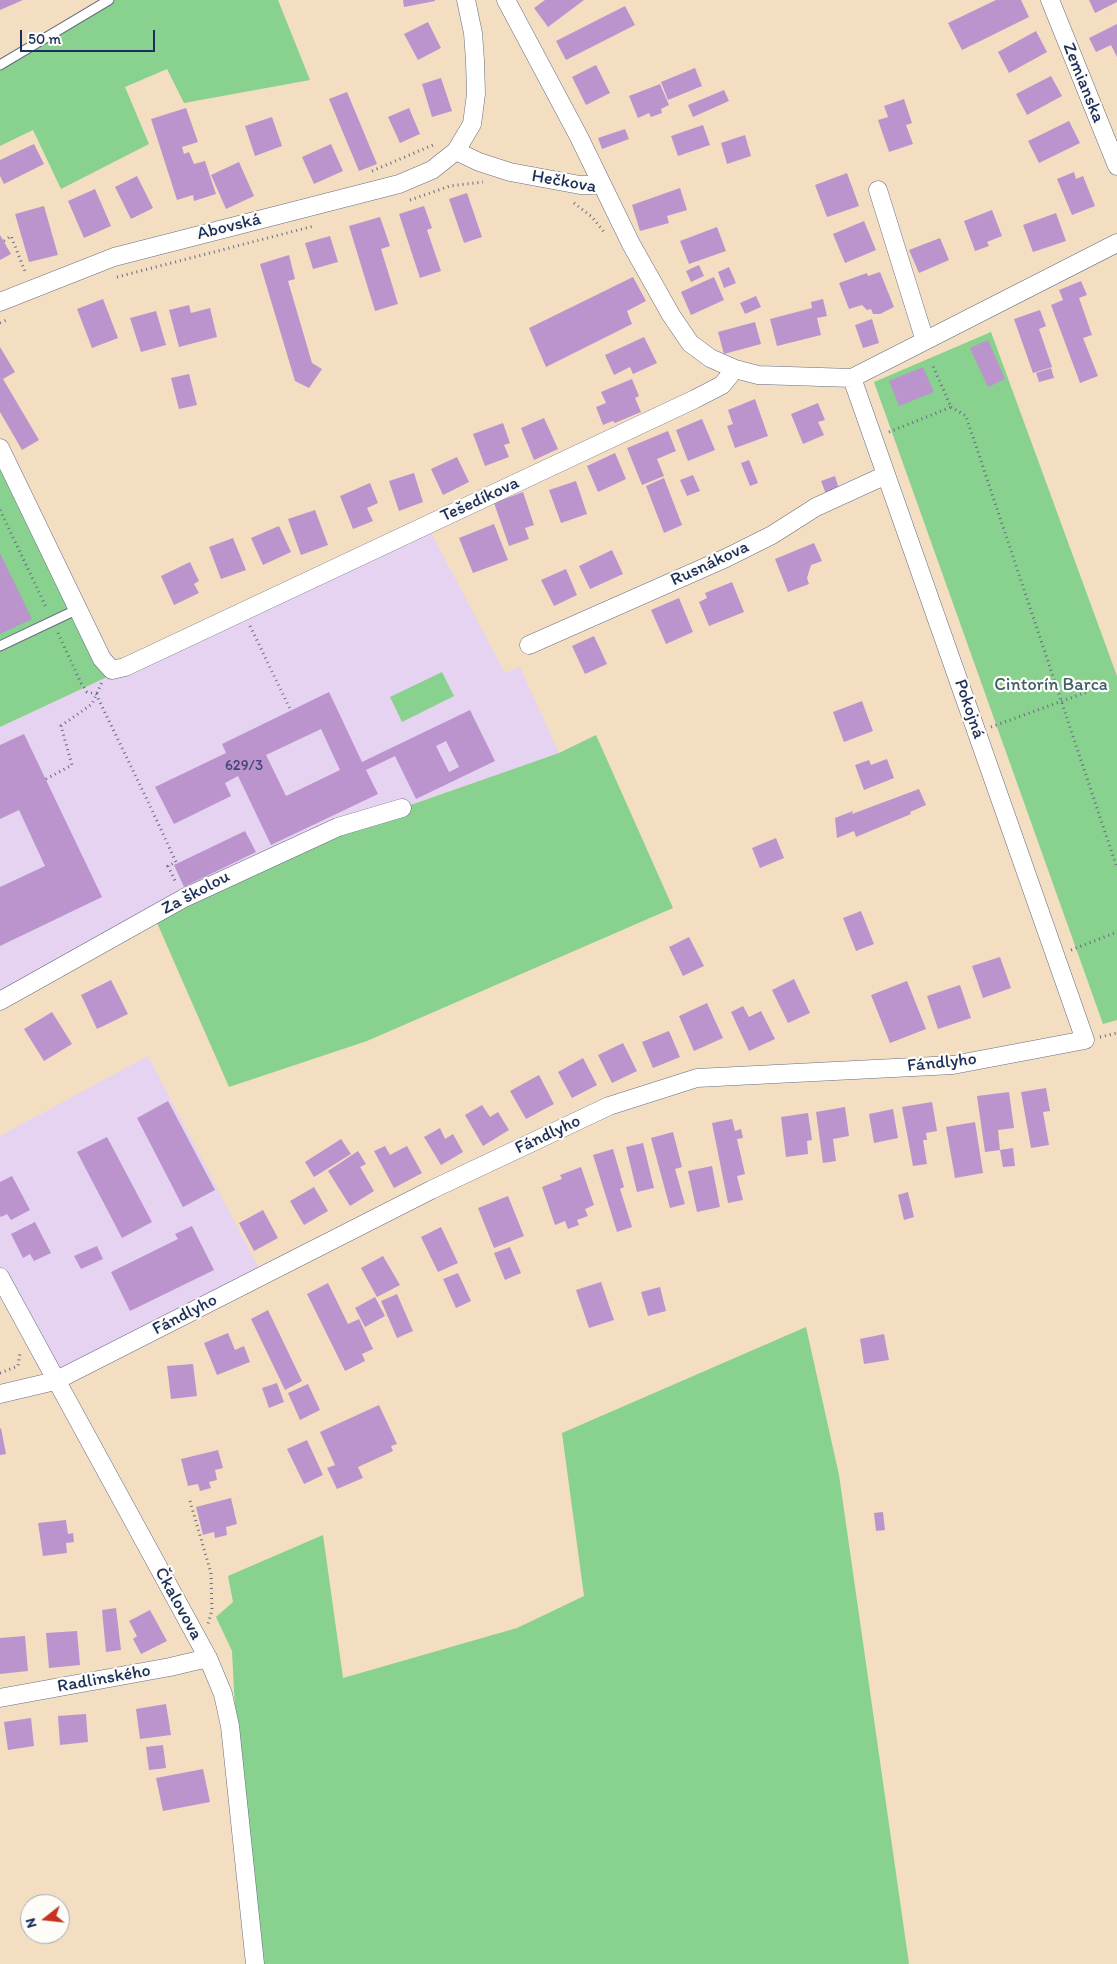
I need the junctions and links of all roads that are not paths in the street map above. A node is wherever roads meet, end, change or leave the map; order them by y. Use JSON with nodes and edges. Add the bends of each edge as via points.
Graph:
{"nodes":[{"id":1,"x":109,"y":0,"type":"edge"},
{"id":2,"x":466,"y":0,"type":"edge"},
{"id":3,"x":506,"y":0,"type":"edge"},
{"id":4,"x":1050,"y":0,"type":"edge"},
{"id":5,"x":0,"y":65,"type":"edge"},
{"id":6,"x":456,"y":151,"type":"junction"},
{"id":7,"x":1117,"y":166,"type":"edge"},
{"id":8,"x":602,"y":185,"type":"junction"},
{"id":9,"x":878,"y":190,"type":"dead end"},
{"id":10,"x":1117,"y":243,"type":"edge"},
{"id":11,"x":0,"y":302,"type":"edge"},
{"id":12,"x":925,"y":341,"type":"junction"},
{"id":13,"x":735,"y":369,"type":"junction"},
{"id":14,"x":852,"y":378,"type":"junction"},
{"id":15,"x":2,"y":457,"type":"edge"},
{"id":16,"x":886,"y":475,"type":"junction"},
{"id":17,"x":78,"y":609,"type":"junction"},
{"id":18,"x":529,"y":645,"type":"dead end"},
{"id":19,"x":0,"y":646,"type":"edge"},
{"id":20,"x":402,"y":808,"type":"dead end"},
{"id":21,"x":0,"y":1001,"type":"edge"},
{"id":22,"x":1085,"y":1040,"type":"joint"},
{"id":23,"x":0,"y":1277,"type":"edge"},
{"id":24,"x":55,"y":1381,"type":"junction"},
{"id":25,"x":0,"y":1394,"type":"edge"},
{"id":26,"x":208,"y":1658,"type":"junction"},
{"id":27,"x":0,"y":1698,"type":"edge"},
{"id":28,"x":255,"y":1964,"type":"edge"}],
"edges":[{"from":1,"to":5,"type":"lane"},
{"from":2,"to":6,"type":"street","via":[[473,33],[476,94],[472,124]]},
{"from":3,"to":8,"type":"street","via":[[580,137]]},
{"from":4,"to":7,"type":"street","name":"Zemianska"},
{"from":6,"to":8,"type":"street","name":"Hečkova","via":[[510,172],[580,185]]},
{"from":6,"to":11,"type":"street","name":"Abovská","via":[[432,170],[399,184],[114,257]]},
{"from":8,"to":13,"type":"street","name":"Hečkova","via":[[631,244],[690,343],[710,358]]},
{"from":9,"to":12,"type":"street"},
{"from":10,"to":12,"type":"street"},
{"from":12,"to":14,"type":"street"},
{"from":13,"to":14,"type":"street","via":[[758,375]]},
{"from":13,"to":17,"type":"street","name":"Tešedíkova","via":[[722,385],[695,399],[125,667],[112,670],[102,659]]},
{"from":14,"to":16,"type":"street","name":"Pokojná"},
{"from":15,"to":17,"type":"street"},
{"from":16,"to":18,"type":"street","name":"Rusnákova","via":[[816,507],[772,535],[726,558]]},
{"from":16,"to":22,"type":"street","name":"Pokojná"},
{"from":17,"to":19,"type":"lane"},
{"from":20,"to":21,"type":"street","name":"Za školou","via":[[338,827],[184,898]]},
{"from":22,"to":24,"type":"street","name":"Fándlyho","via":[[953,1065],[697,1078],[609,1106],[431,1190]]},
{"from":23,"to":24,"type":"street","name":"Čkalovova"},
{"from":24,"to":25,"type":"street","name":"Fándlyho"},
{"from":24,"to":26,"type":"street","name":"Čkalovova"},
{"from":26,"to":27,"type":"street","name":"Radlinského","via":[[170,1668]]},
{"from":26,"to":28,"type":"street","name":"Čkalovova","via":[[223,1694],[230,1726]]}]}
